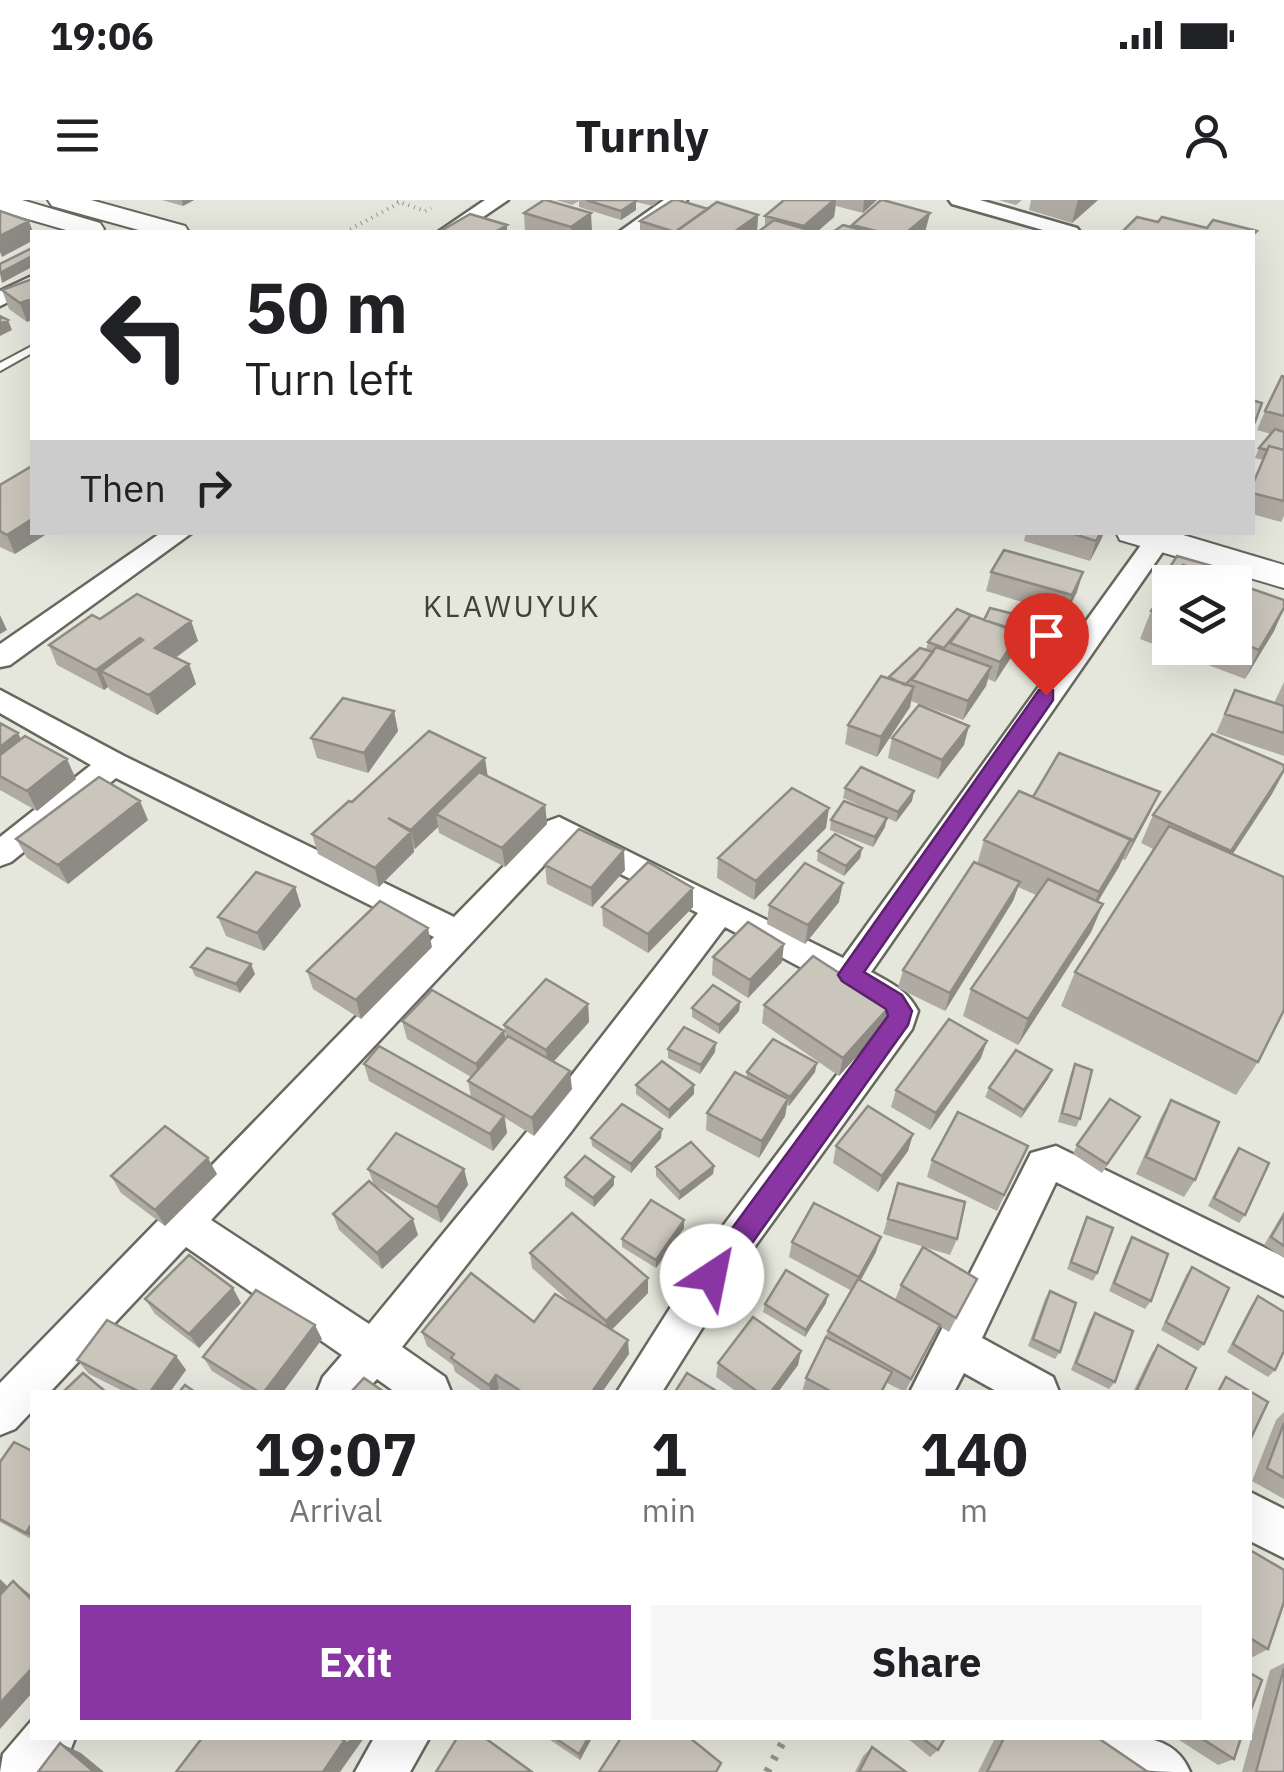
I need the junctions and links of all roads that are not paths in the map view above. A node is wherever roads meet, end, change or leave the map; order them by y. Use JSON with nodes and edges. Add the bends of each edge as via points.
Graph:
{"nodes":[{"id":1,"x":61,"y":200,"type":"edge"},
{"id":2,"x":498,"y":200,"type":"edge"},
{"id":3,"x":677,"y":200,"type":"edge"},
{"id":4,"x":959,"y":200,"type":"edge"},
{"id":5,"x":1026,"y":200,"type":"edge"},
{"id":6,"x":0,"y":202,"type":"edge"},
{"id":7,"x":1008,"y":215,"type":"junction"},
{"id":8,"x":81,"y":230,"type":"edge"},
{"id":9,"x":168,"y":230,"type":"edge"},
{"id":10,"x":451,"y":230,"type":"edge"},
{"id":11,"x":632,"y":230,"type":"edge"},
{"id":12,"x":1063,"y":230,"type":"edge"},
{"id":13,"x":30,"y":283,"type":"edge"},
{"id":14,"x":0,"y":300,"type":"edge"},
{"id":15,"x":30,"y":350,"type":"edge"},
{"id":16,"x":0,"y":368,"type":"edge"},
{"id":17,"x":176,"y":535,"type":"edge"},
{"id":18,"x":1243,"y":535,"type":"edge"},
{"id":19,"x":1146,"y":536,"type":"edge"},
{"id":20,"x":1284,"y":547,"type":"edge"},
{"id":21,"x":1284,"y":576,"type":"edge"},
{"id":22,"x":0,"y":658,"type":"edge"},
{"id":23,"x":0,"y":700,"type":"edge"},
{"id":24,"x":113,"y":764,"type":"junction"},
{"id":25,"x":0,"y":854,"type":"edge"},
{"id":26,"x":720,"y":909,"type":"junction"},
{"id":27,"x":458,"y":934,"type":"junction"},
{"id":28,"x":850,"y":975,"type":"junction"},
{"id":29,"x":185,"y":1224,"type":"junction"},
{"id":30,"x":1284,"y":1277,"type":"edge"},
{"id":31,"x":956,"y":1346,"type":"junction"},
{"id":32,"x":373,"y":1351,"type":"junction"},
{"id":33,"x":340,"y":1390,"type":"edge"},
{"id":34,"x":427,"y":1390,"type":"edge"},
{"id":35,"x":639,"y":1390,"type":"edge"},
{"id":36,"x":932,"y":1390,"type":"edge"},
{"id":37,"x":1034,"y":1390,"type":"edge"},
{"id":38,"x":0,"y":1414,"type":"edge"},
{"id":39,"x":1252,"y":1516,"type":"edge"},
{"id":40,"x":1284,"y":1534,"type":"edge"},
{"id":41,"x":48,"y":1740,"type":"edge"},
{"id":42,"x":403,"y":1740,"type":"edge"},
{"id":43,"x":1116,"y":1740,"type":"edge"},
{"id":44,"x":22,"y":1772,"type":"edge"},
{"id":45,"x":380,"y":1772,"type":"edge"},
{"id":46,"x":1165,"y":1772,"type":"edge"}],
"edges":[{"from":1,"to":9,"type":"main road"},
{"from":2,"to":10,"type":"street"},
{"from":3,"to":11,"type":"street"},
{"from":4,"to":7,"type":"street"},
{"from":5,"to":7,"type":"street"},
{"from":6,"to":8,"type":"main road"},
{"from":7,"to":12,"type":"street"},
{"from":13,"to":14,"type":"street"},
{"from":15,"to":16,"type":"lane"},
{"from":17,"to":22,"type":"street"},
{"from":18,"to":20,"type":"main road"},
{"from":19,"to":21,"type":"main road"},
{"from":19,"to":28,"type":"street"},
{"from":23,"to":24,"type":"street"},
{"from":24,"to":25,"type":"street"},
{"from":24,"to":27,"type":"street"},
{"from":26,"to":27,"type":"street","via":[[558,829]]},
{"from":26,"to":28,"type":"street"},
{"from":26,"to":32,"type":"street"},
{"from":27,"to":29,"type":"street"},
{"from":28,"to":35,"type":"street","via":[[894,1002],[900,1019],[730,1247]]},
{"from":29,"to":32,"type":"street"},
{"from":29,"to":38,"type":"street"},
{"from":30,"to":31,"type":"street","via":[[1052,1163],[1040,1170]]},
{"from":31,"to":36,"type":"street"},
{"from":31,"to":37,"type":"street"},
{"from":32,"to":33,"type":"street"},
{"from":32,"to":34,"type":"street"},
{"from":39,"to":40,"type":"street"},
{"from":41,"to":44,"type":"street"},
{"from":42,"to":45,"type":"street"},
{"from":43,"to":46,"type":"street"}]}
